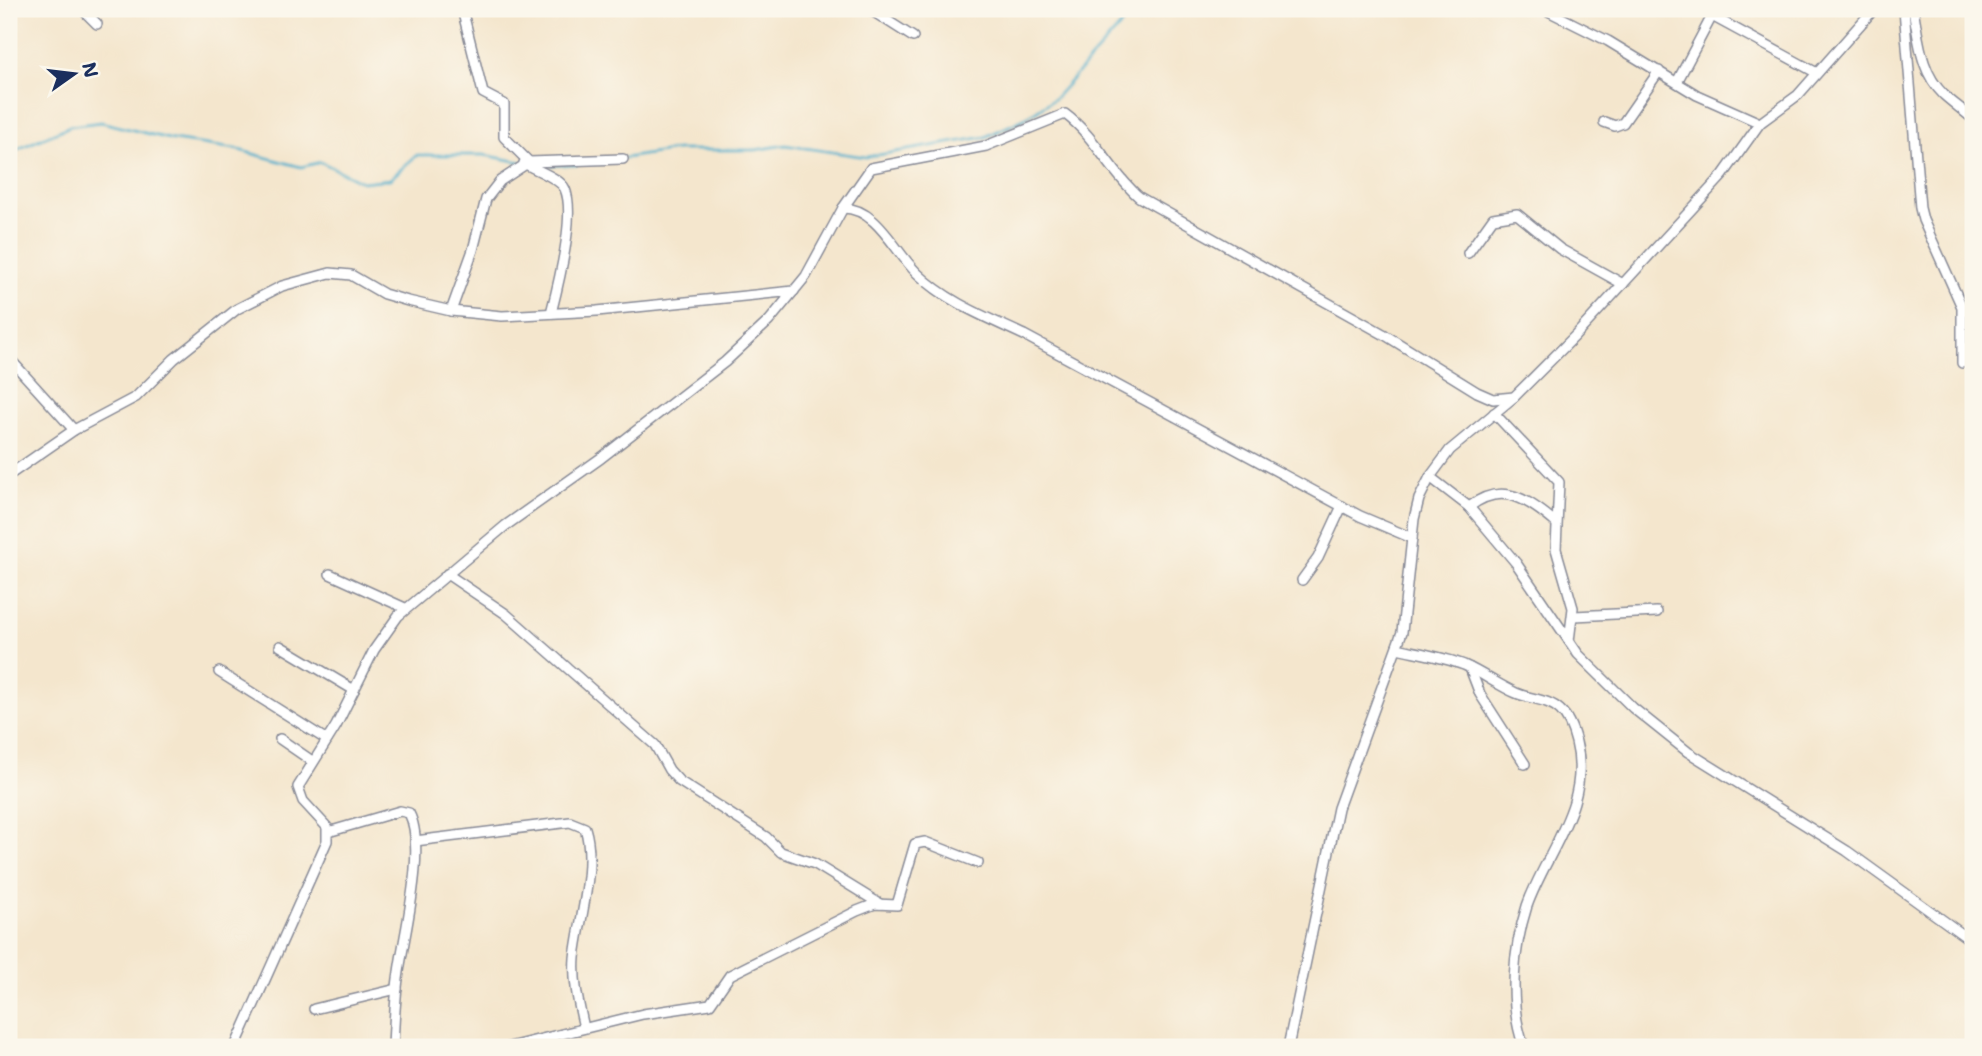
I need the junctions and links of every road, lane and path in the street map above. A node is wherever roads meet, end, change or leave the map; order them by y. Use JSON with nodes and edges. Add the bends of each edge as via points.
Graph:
{"nodes":[{"id":1,"x":82,"y":9,"type":"edge"},
{"id":2,"x":462,"y":9,"type":"edge"},
{"id":3,"x":869,"y":9,"type":"edge"},
{"id":4,"x":1544,"y":9,"type":"edge"},
{"id":5,"x":1874,"y":9,"type":"edge"},
{"id":6,"x":1904,"y":9,"type":"edge"},
{"id":7,"x":1913,"y":9,"type":"edge"},
{"id":8,"x":97,"y":24,"type":"dead end"},
{"id":9,"x":913,"y":37,"type":"dead end"},
{"id":10,"x":1659,"y":71,"type":"junction"},
{"id":11,"x":1817,"y":73,"type":"junction"},
{"id":12,"x":1677,"y":82,"type":"junction"},
{"id":13,"x":1973,"y":119,"type":"edge"},
{"id":14,"x":1604,"y":122,"type":"dead end"},
{"id":15,"x":1760,"y":123,"type":"junction"},
{"id":16,"x":624,"y":159,"type":"dead end"},
{"id":17,"x":527,"y":162,"type":"junction"},
{"id":18,"x":843,"y":208,"type":"junction"},
{"id":19,"x":1468,"y":253,"type":"dead end"},
{"id":20,"x":1623,"y":284,"type":"junction"},
{"id":21,"x":794,"y":291,"type":"junction"},
{"id":22,"x":451,"y":311,"type":"junction"},
{"id":23,"x":551,"y":313,"type":"junction"},
{"id":24,"x":9,"y":358,"type":"edge"},
{"id":25,"x":1962,"y":363,"type":"dead end"},
{"id":26,"x":1514,"y":397,"type":"junction"},
{"id":27,"x":1494,"y":413,"type":"junction"},
{"id":28,"x":74,"y":430,"type":"junction"},
{"id":29,"x":9,"y":475,"type":"edge"},
{"id":30,"x":1430,"y":477,"type":"junction"},
{"id":31,"x":1342,"y":506,"type":"junction"},
{"id":32,"x":1469,"y":508,"type":"junction"},
{"id":33,"x":1556,"y":523,"type":"junction"},
{"id":34,"x":1412,"y":538,"type":"junction"},
{"id":35,"x":330,"y":574,"type":"dead end"},
{"id":36,"x":447,"y":574,"type":"junction"},
{"id":37,"x":1302,"y":580,"type":"dead end"},
{"id":38,"x":405,"y":608,"type":"junction"},
{"id":39,"x":1657,"y":612,"type":"dead end"},
{"id":40,"x":1574,"y":616,"type":"junction"},
{"id":41,"x":1569,"y":640,"type":"junction"},
{"id":42,"x":280,"y":646,"type":"dead end"},
{"id":43,"x":1397,"y":648,"type":"junction"},
{"id":44,"x":1470,"y":668,"type":"junction"},
{"id":45,"x":219,"y":672,"type":"dead end"},
{"id":46,"x":354,"y":690,"type":"junction"},
{"id":47,"x":280,"y":739,"type":"dead end"},
{"id":48,"x":327,"y":740,"type":"junction"},
{"id":49,"x":312,"y":761,"type":"junction"},
{"id":50,"x":1525,"y":764,"type":"dead end"},
{"id":51,"x":328,"y":832,"type":"junction"},
{"id":52,"x":415,"y":841,"type":"junction"},
{"id":53,"x":978,"y":863,"type":"dead end"},
{"id":54,"x":880,"y":904,"type":"junction"},
{"id":55,"x":1973,"y":942,"type":"edge"},
{"id":56,"x":397,"y":989,"type":"junction"},
{"id":57,"x":314,"y":1009,"type":"dead end"},
{"id":58,"x":584,"y":1028,"type":"junction"},
{"id":59,"x":235,"y":1047,"type":"edge"},
{"id":60,"x":393,"y":1047,"type":"edge"},
{"id":61,"x":509,"y":1047,"type":"edge"},
{"id":62,"x":1288,"y":1047,"type":"edge"},
{"id":63,"x":1524,"y":1047,"type":"edge"}],
"edges":[{"from":1,"to":8,"type":"street"},
{"from":2,"to":17,"type":"street","via":[[483,93],[504,104],[504,137]]},
{"from":3,"to":9,"type":"street"},
{"from":4,"to":10,"type":"street"},
{"from":5,"to":11,"type":"street"},
{"from":6,"to":25,"type":"street","via":[[1920,208],[1962,307]]},
{"from":7,"to":13,"type":"street","via":[[1929,75],[1943,94]]},
{"from":10,"to":12,"type":"street"},
{"from":10,"to":14,"type":"street","via":[[1623,123]]},
{"from":11,"to":12,"type":"street","via":[[1712,16]]},
{"from":11,"to":15,"type":"street","via":[[1782,110]]},
{"from":12,"to":15,"type":"street"},
{"from":15,"to":20,"type":"street","via":[[1723,175]]},
{"from":16,"to":17,"type":"street"},
{"from":17,"to":22,"type":"street","via":[[488,196]]},
{"from":17,"to":23,"type":"street","via":[[566,191],[567,241]]},
{"from":18,"to":21,"type":"street"},
{"from":18,"to":26,"type":"street","via":[[875,166],[986,146],[1065,114],[1139,197],[1477,392],[1493,399]]},
{"from":18,"to":31,"type":"street","via":[[862,211],[919,276],[972,313],[1024,335]]},
{"from":19,"to":20,"type":"street","via":[[1493,218],[1517,214],[1560,249]]},
{"from":20,"to":26,"type":"street"},
{"from":21,"to":23,"type":"street"},
{"from":21,"to":36,"type":"street","via":[[724,362]]},
{"from":22,"to":23,"type":"street","via":[[518,316]]},
{"from":22,"to":28,"type":"street","via":[[384,294],[342,273],[282,286],[214,325],[136,397]]},
{"from":24,"to":28,"type":"street"},
{"from":26,"to":27,"type":"street"},
{"from":27,"to":30,"type":"street","via":[[1450,450]]},
{"from":27,"to":33,"type":"street","via":[[1559,482]]},
{"from":28,"to":29,"type":"street"},
{"from":30,"to":32,"type":"street"},
{"from":30,"to":34,"type":"street","via":[[1419,499]]},
{"from":31,"to":34,"type":"street"},
{"from":31,"to":37,"type":"street","via":[[1322,551]]},
{"from":32,"to":33,"type":"street","via":[[1489,496],[1511,493]]},
{"from":32,"to":41,"type":"street","via":[[1516,563]]},
{"from":33,"to":40,"type":"street","via":[[1558,559]]},
{"from":34,"to":43,"type":"street"},
{"from":35,"to":38,"type":"street"},
{"from":36,"to":38,"type":"street"},
{"from":36,"to":54,"type":"street","via":[[506,614],[655,745],[679,781],[766,836],[781,852],[815,864]]},
{"from":38,"to":46,"type":"street","via":[[387,629]]},
{"from":39,"to":40,"type":"street"},
{"from":40,"to":41,"type":"street"},
{"from":41,"to":55,"type":"street","via":[[1593,672],[1688,752],[1847,851]]},
{"from":42,"to":46,"type":"street"},
{"from":43,"to":44,"type":"street"},
{"from":43,"to":62,"type":"street","via":[[1338,808]]},
{"from":44,"to":50,"type":"street","via":[[1480,694]]},
{"from":44,"to":63,"type":"street","via":[[1517,694],[1554,705],[1567,718],[1579,752],[1576,798],[1528,904],[1518,940],[1515,1005]]},
{"from":45,"to":48,"type":"street"},
{"from":46,"to":48,"type":"street"},
{"from":47,"to":49,"type":"street"},
{"from":48,"to":49,"type":"street"},
{"from":49,"to":51,"type":"street","via":[[302,777],[299,795]]},
{"from":51,"to":52,"type":"street","via":[[406,811]]},
{"from":51,"to":59,"type":"street"},
{"from":52,"to":56,"type":"street"},
{"from":52,"to":58,"type":"street","via":[[570,822],[585,828],[589,845],[575,970]]},
{"from":53,"to":54,"type":"street","via":[[925,842],[915,844],[898,903]]},
{"from":54,"to":58,"type":"street","via":[[857,911],[730,975],[710,1004]]},
{"from":56,"to":57,"type":"street"},
{"from":56,"to":60,"type":"street"},
{"from":58,"to":61,"type":"street"}]}
